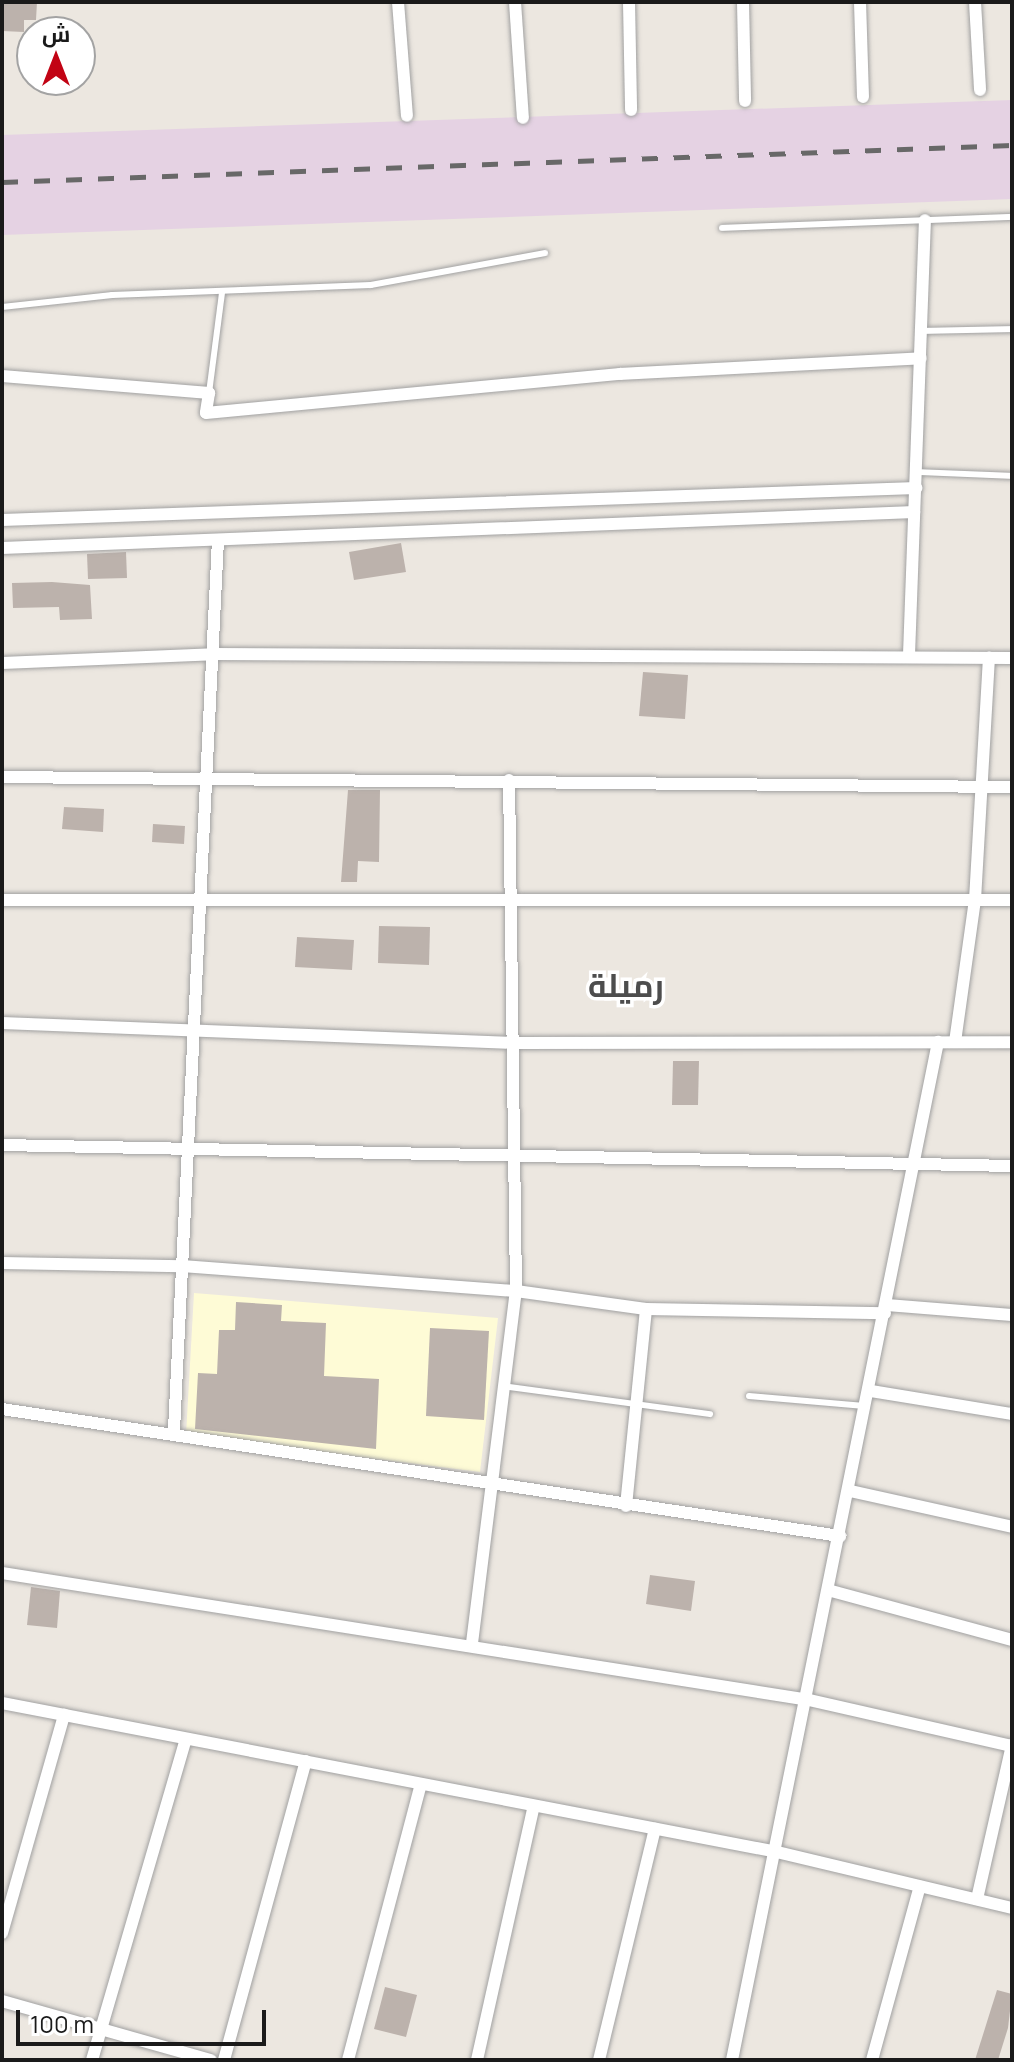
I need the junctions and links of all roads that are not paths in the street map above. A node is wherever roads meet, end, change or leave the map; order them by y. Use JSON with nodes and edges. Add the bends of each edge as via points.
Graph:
{"nodes":[{"id":1,"x":398,"y":2,"type":"edge"},
{"id":2,"x":515,"y":2,"type":"edge"},
{"id":3,"x":629,"y":2,"type":"edge"},
{"id":4,"x":743,"y":2,"type":"edge"},
{"id":5,"x":860,"y":2,"type":"edge"},
{"id":6,"x":975,"y":2,"type":"edge"},
{"id":7,"x":980,"y":90,"type":"dead end"},
{"id":8,"x":863,"y":97,"type":"dead end"},
{"id":9,"x":745,"y":101,"type":"dead end"},
{"id":10,"x":631,"y":110,"type":"dead end"},
{"id":11,"x":407,"y":116,"type":"dead end"},
{"id":12,"x":523,"y":118,"type":"dead end"},
{"id":13,"x":1012,"y":217,"type":"edge"},
{"id":14,"x":925,"y":220,"type":"junction"},
{"id":15,"x":722,"y":228,"type":"dead end"},
{"id":16,"x":545,"y":253,"type":"dead end"},
{"id":17,"x":222,"y":293,"type":"junction"},
{"id":18,"x":2,"y":307,"type":"edge"},
{"id":19,"x":1012,"y":329,"type":"edge"},
{"id":20,"x":922,"y":331,"type":"junction"},
{"id":21,"x":921,"y":358,"type":"junction"},
{"id":22,"x":2,"y":376,"type":"edge"},
{"id":23,"x":209,"y":393,"type":"junction"},
{"id":24,"x":917,"y":472,"type":"junction"},
{"id":25,"x":1012,"y":476,"type":"edge"},
{"id":26,"x":916,"y":488,"type":"junction"},
{"id":27,"x":914,"y":512,"type":"junction"},
{"id":28,"x":2,"y":520,"type":"edge"},
{"id":29,"x":218,"y":541,"type":"junction"},
{"id":30,"x":2,"y":548,"type":"edge"},
{"id":31,"x":213,"y":654,"type":"junction"},
{"id":32,"x":909,"y":655,"type":"junction"},
{"id":33,"x":989,"y":657,"type":"junction"},
{"id":34,"x":1012,"y":658,"type":"edge"},
{"id":35,"x":2,"y":663,"type":"edge"},
{"id":36,"x":2,"y":777,"type":"edge"},
{"id":37,"x":207,"y":777,"type":"junction"},
{"id":38,"x":509,"y":780,"type":"junction"},
{"id":39,"x":983,"y":786,"type":"junction"},
{"id":40,"x":1012,"y":787,"type":"edge"},
{"id":41,"x":2,"y":900,"type":"edge"},
{"id":42,"x":202,"y":900,"type":"junction"},
{"id":43,"x":513,"y":900,"type":"junction"},
{"id":44,"x":975,"y":900,"type":"junction"},
{"id":45,"x":1012,"y":900,"type":"edge"},
{"id":46,"x":2,"y":1023,"type":"edge"},
{"id":47,"x":196,"y":1031,"type":"junction"},
{"id":48,"x":938,"y":1042,"type":"junction"},
{"id":49,"x":955,"y":1042,"type":"junction"},
{"id":50,"x":1012,"y":1042,"type":"edge"},
{"id":51,"x":516,"y":1043,"type":"junction"},
{"id":52,"x":2,"y":1145,"type":"edge"},
{"id":53,"x":190,"y":1153,"type":"junction"},
{"id":54,"x":517,"y":1160,"type":"junction"},
{"id":55,"x":916,"y":1162,"type":"junction"},
{"id":56,"x":1012,"y":1166,"type":"edge"},
{"id":57,"x":2,"y":1263,"type":"edge"},
{"id":58,"x":182,"y":1266,"type":"junction"},
{"id":59,"x":516,"y":1291,"type":"junction"},
{"id":60,"x":646,"y":1309,"type":"junction"},
{"id":61,"x":886,"y":1309,"type":"junction"},
{"id":62,"x":1012,"y":1315,"type":"edge"},
{"id":63,"x":502,"y":1386,"type":"junction"},
{"id":64,"x":871,"y":1391,"type":"junction"},
{"id":65,"x":749,"y":1396,"type":"dead end"},
{"id":66,"x":637,"y":1404,"type":"junction"},
{"id":67,"x":869,"y":1406,"type":"junction"},
{"id":68,"x":2,"y":1409,"type":"edge"},
{"id":69,"x":710,"y":1414,"type":"dead end"},
{"id":70,"x":1012,"y":1414,"type":"edge"},
{"id":71,"x":174,"y":1430,"type":"junction"},
{"id":72,"x":491,"y":1487,"type":"junction"},
{"id":73,"x":850,"y":1491,"type":"junction"},
{"id":74,"x":626,"y":1506,"type":"junction"},
{"id":75,"x":1012,"y":1527,"type":"edge"},
{"id":76,"x":840,"y":1536,"type":"junction"},
{"id":77,"x":2,"y":1573,"type":"edge"},
{"id":78,"x":828,"y":1590,"type":"junction"},
{"id":79,"x":1012,"y":1640,"type":"edge"},
{"id":80,"x":472,"y":1643,"type":"junction"},
{"id":81,"x":809,"y":1700,"type":"junction"},
{"id":82,"x":2,"y":1703,"type":"edge"},
{"id":83,"x":64,"y":1715,"type":"junction"},
{"id":84,"x":186,"y":1739,"type":"junction"},
{"id":85,"x":1012,"y":1746,"type":"edge"},
{"id":86,"x":306,"y":1761,"type":"junction"},
{"id":87,"x":421,"y":1784,"type":"junction"},
{"id":88,"x":534,"y":1806,"type":"junction"},
{"id":89,"x":655,"y":1829,"type":"junction"},
{"id":90,"x":777,"y":1852,"type":"junction"},
{"id":91,"x":920,"y":1886,"type":"junction"},
{"id":92,"x":977,"y":1899,"type":"junction"},
{"id":93,"x":1012,"y":1908,"type":"edge"},
{"id":94,"x":2,"y":1933,"type":"edge"},
{"id":95,"x":2,"y":2001,"type":"edge"},
{"id":96,"x":101,"y":2029,"type":"junction"},
{"id":97,"x":92,"y":2060,"type":"edge"},
{"id":98,"x":211,"y":2060,"type":"edge"},
{"id":99,"x":224,"y":2060,"type":"edge"},
{"id":100,"x":348,"y":2060,"type":"edge"},
{"id":101,"x":477,"y":2060,"type":"edge"},
{"id":102,"x":599,"y":2060,"type":"edge"},
{"id":103,"x":732,"y":2060,"type":"edge"},
{"id":104,"x":872,"y":2060,"type":"edge"}],
"edges":[{"from":1,"to":11,"type":"street"},
{"from":2,"to":12,"type":"street"},
{"from":3,"to":10,"type":"street"},
{"from":4,"to":9,"type":"street"},
{"from":5,"to":8,"type":"street"},
{"from":6,"to":7,"type":"street"},
{"from":13,"to":14,"type":"lane"},
{"from":14,"to":15,"type":"lane"},
{"from":14,"to":20,"type":"street"},
{"from":16,"to":17,"type":"lane","via":[[371,285]]},
{"from":17,"to":18,"type":"lane","via":[[112,295]]},
{"from":17,"to":23,"type":"lane"},
{"from":19,"to":20,"type":"lane"},
{"from":20,"to":21,"type":"street"},
{"from":21,"to":23,"type":"street","via":[[620,374],[206,413]]},
{"from":21,"to":24,"type":"street"},
{"from":22,"to":23,"type":"street"},
{"from":24,"to":25,"type":"lane"},
{"from":24,"to":26,"type":"street"},
{"from":26,"to":27,"type":"street"},
{"from":26,"to":28,"type":"street"},
{"from":27,"to":29,"type":"street"},
{"from":27,"to":32,"type":"street"},
{"from":29,"to":30,"type":"street"},
{"from":29,"to":31,"type":"street"},
{"from":31,"to":32,"type":"street"},
{"from":31,"to":35,"type":"street"},
{"from":31,"to":37,"type":"street"},
{"from":32,"to":33,"type":"street"},
{"from":33,"to":34,"type":"street"},
{"from":33,"to":39,"type":"street"},
{"from":36,"to":37,"type":"street"},
{"from":37,"to":38,"type":"street"},
{"from":37,"to":42,"type":"street"},
{"from":38,"to":39,"type":"street"},
{"from":38,"to":43,"type":"street"},
{"from":39,"to":40,"type":"street"},
{"from":39,"to":44,"type":"street"},
{"from":41,"to":42,"type":"street"},
{"from":42,"to":43,"type":"street"},
{"from":42,"to":47,"type":"street"},
{"from":43,"to":44,"type":"street"},
{"from":43,"to":51,"type":"street"},
{"from":44,"to":45,"type":"street"},
{"from":44,"to":49,"type":"street"},
{"from":46,"to":47,"type":"street"},
{"from":47,"to":51,"type":"street"},
{"from":47,"to":53,"type":"street"},
{"from":48,"to":49,"type":"street"},
{"from":48,"to":51,"type":"street"},
{"from":48,"to":55,"type":"street"},
{"from":49,"to":50,"type":"street"},
{"from":51,"to":54,"type":"street"},
{"from":52,"to":53,"type":"street"},
{"from":53,"to":54,"type":"street"},
{"from":53,"to":58,"type":"street"},
{"from":54,"to":55,"type":"street"},
{"from":54,"to":59,"type":"street"},
{"from":55,"to":56,"type":"street"},
{"from":55,"to":61,"type":"street"},
{"from":57,"to":58,"type":"street"},
{"from":58,"to":59,"type":"street"},
{"from":58,"to":71,"type":"street"},
{"from":59,"to":60,"type":"street"},
{"from":59,"to":63,"type":"street"},
{"from":60,"to":61,"type":"street"},
{"from":60,"to":66,"type":"street"},
{"from":61,"to":62,"type":"street"},
{"from":61,"to":64,"type":"street"},
{"from":63,"to":66,"type":"lane"},
{"from":63,"to":72,"type":"street"},
{"from":64,"to":67,"type":"street"},
{"from":64,"to":70,"type":"street"},
{"from":65,"to":67,"type":"lane"},
{"from":66,"to":69,"type":"lane"},
{"from":66,"to":74,"type":"street"},
{"from":67,"to":73,"type":"street"},
{"from":68,"to":71,"type":"street"},
{"from":71,"to":72,"type":"street"},
{"from":72,"to":74,"type":"street"},
{"from":72,"to":80,"type":"street"},
{"from":73,"to":75,"type":"street"},
{"from":73,"to":76,"type":"street"},
{"from":74,"to":76,"type":"street"},
{"from":76,"to":78,"type":"street"},
{"from":77,"to":80,"type":"street"},
{"from":78,"to":79,"type":"street"},
{"from":78,"to":81,"type":"street"},
{"from":80,"to":81,"type":"street"},
{"from":81,"to":85,"type":"street"},
{"from":81,"to":90,"type":"street"},
{"from":82,"to":83,"type":"street"},
{"from":83,"to":84,"type":"street"},
{"from":83,"to":94,"type":"street"},
{"from":84,"to":86,"type":"street"},
{"from":84,"to":96,"type":"street"},
{"from":85,"to":92,"type":"street"},
{"from":86,"to":87,"type":"street"},
{"from":86,"to":99,"type":"street"},
{"from":87,"to":88,"type":"street"},
{"from":87,"to":100,"type":"street"},
{"from":88,"to":89,"type":"street"},
{"from":88,"to":101,"type":"street"},
{"from":89,"to":90,"type":"street"},
{"from":89,"to":102,"type":"street"},
{"from":90,"to":91,"type":"street"},
{"from":90,"to":103,"type":"street"},
{"from":91,"to":92,"type":"street"},
{"from":91,"to":104,"type":"street"},
{"from":92,"to":93,"type":"street"},
{"from":95,"to":96,"type":"street"},
{"from":96,"to":97,"type":"street"},
{"from":96,"to":98,"type":"street"}]}
